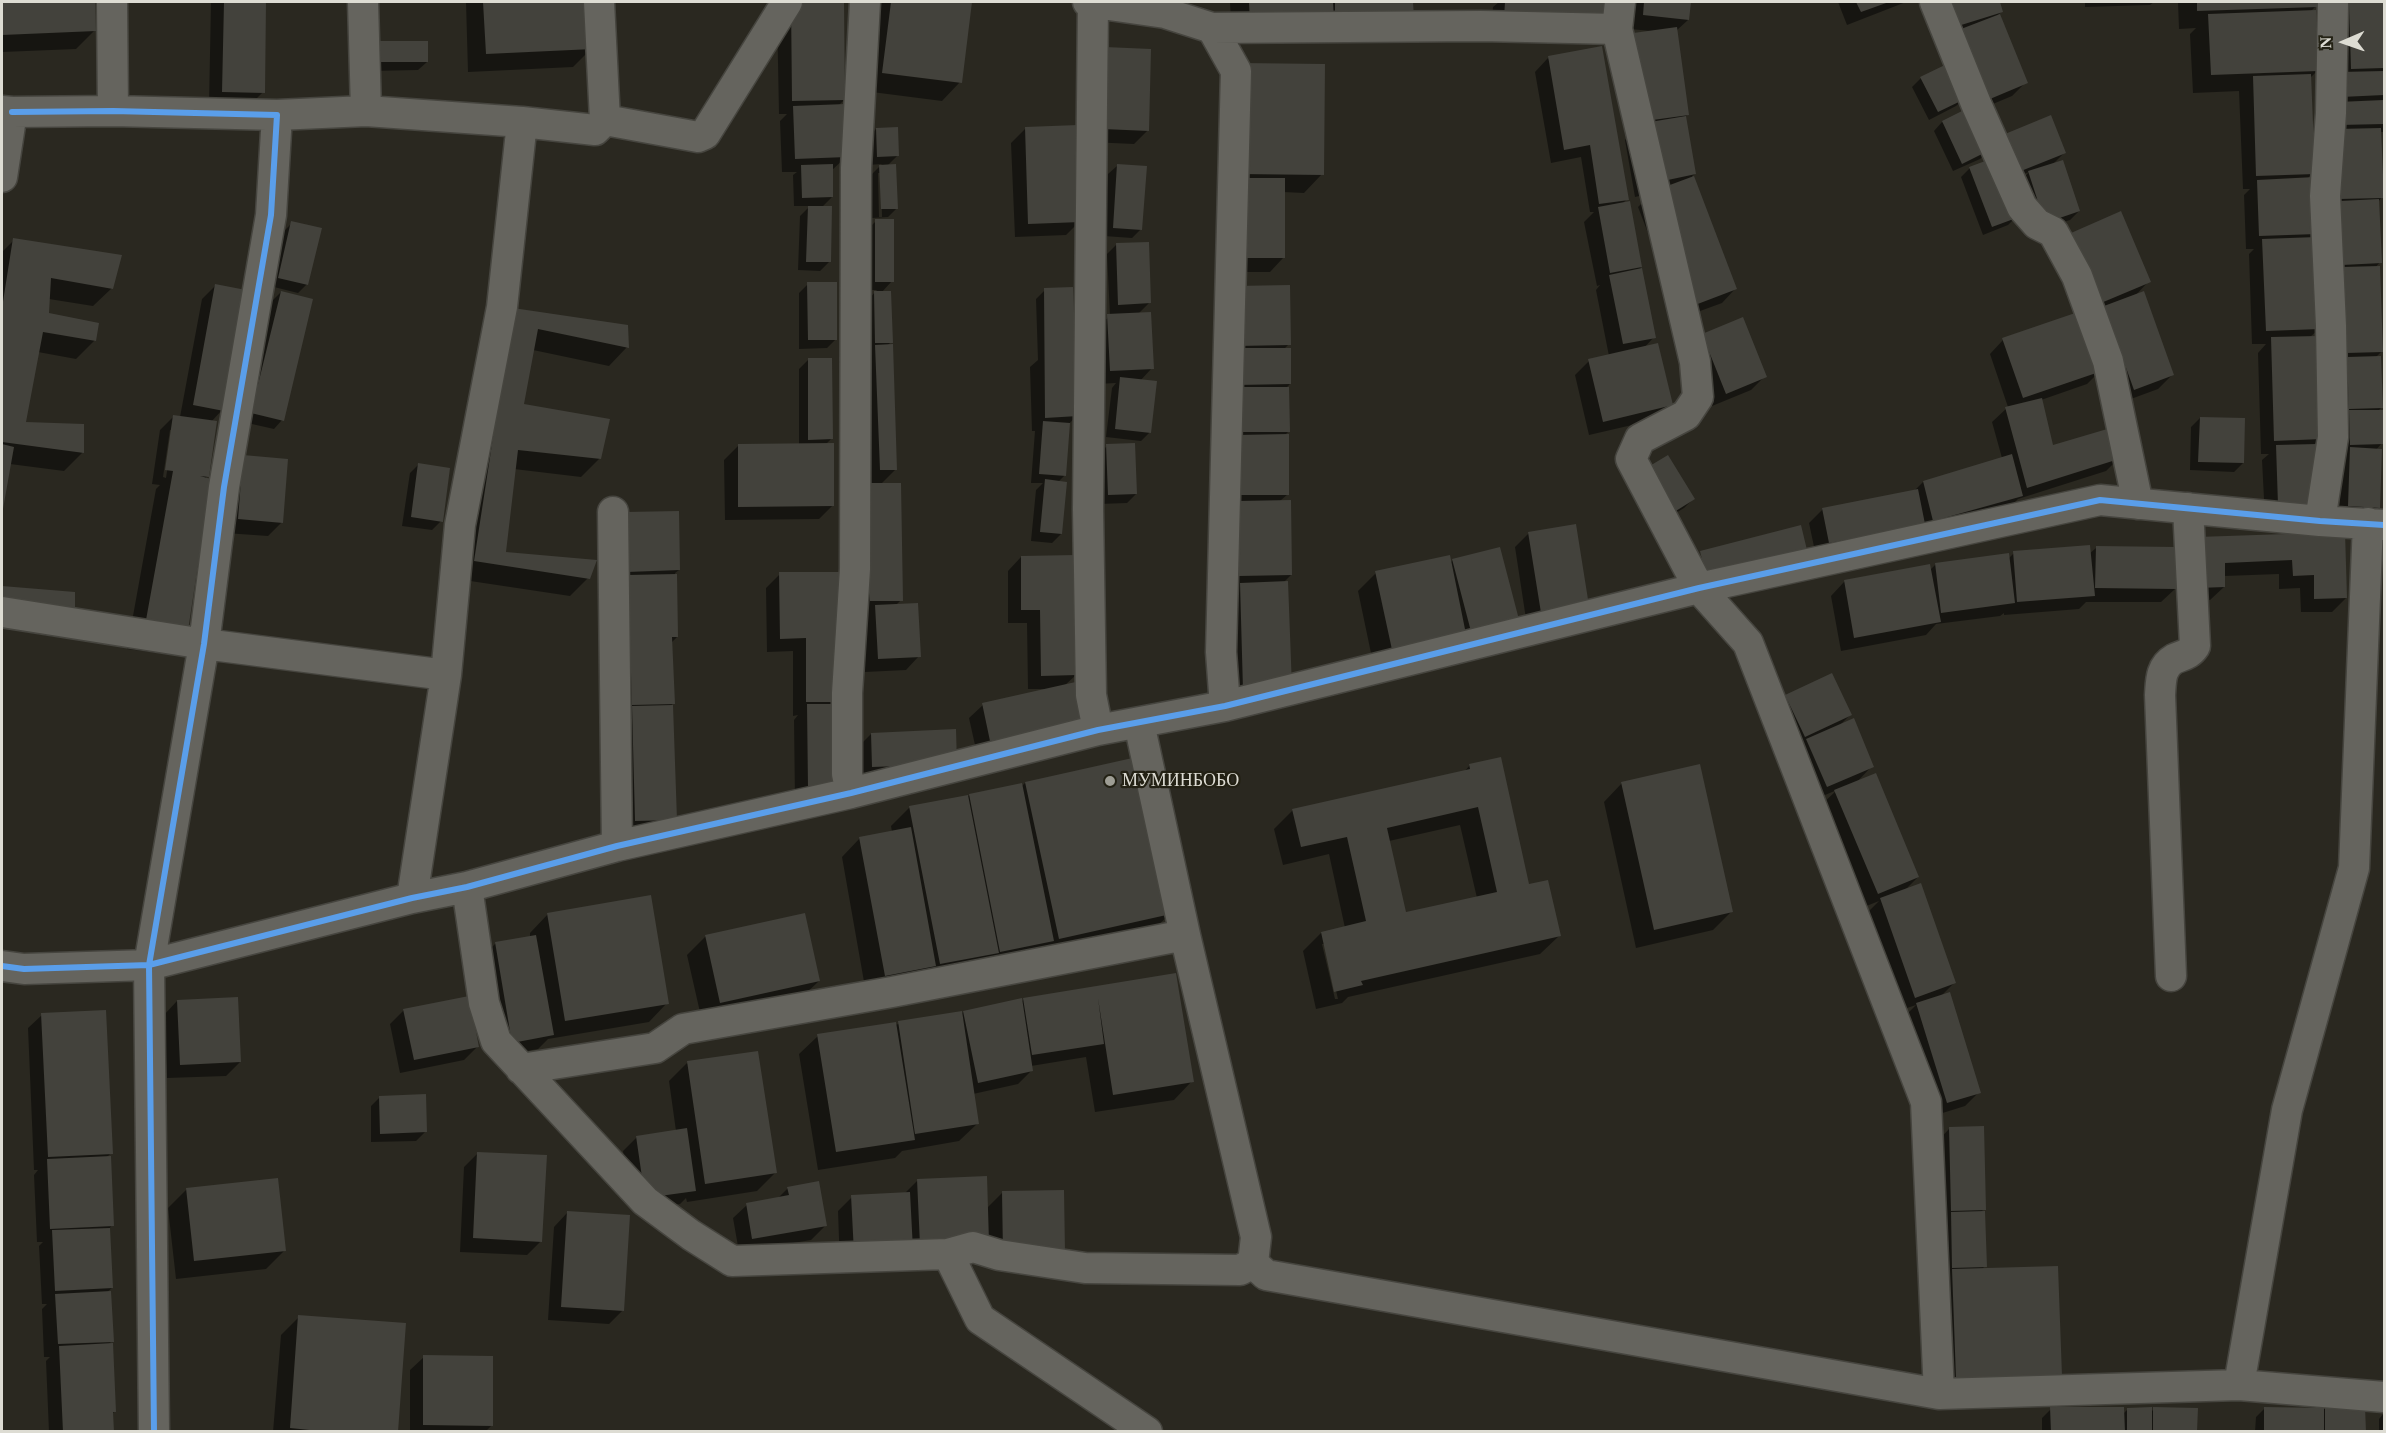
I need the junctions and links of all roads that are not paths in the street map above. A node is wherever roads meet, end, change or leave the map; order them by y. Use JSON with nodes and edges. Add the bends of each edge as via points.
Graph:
{"nodes":[{"id":1,"x":112,"y":2,"type":"edge"},
{"id":2,"x":363,"y":2,"type":"edge"},
{"id":3,"x":599,"y":2,"type":"edge"},
{"id":4,"x":787,"y":2,"type":"edge"},
{"id":5,"x":865,"y":2,"type":"edge"},
{"id":6,"x":1090,"y":2,"type":"edge"},
{"id":7,"x":1935,"y":2,"type":"edge"},
{"id":8,"x":2333,"y":2,"type":"edge"},
{"id":9,"x":1618,"y":15,"type":"edge"},
{"id":10,"x":1230,"y":19,"type":"edge"},
{"id":11,"x":7,"y":111,"type":"edge"},
{"id":12,"x":113,"y":111,"type":"junction"},
{"id":13,"x":366,"y":111,"type":"junction"},
{"id":14,"x":277,"y":115,"type":"junction"},
{"id":15,"x":605,"y":120,"type":"junction"},
{"id":16,"x":522,"y":123,"type":"junction"},
{"id":17,"x":2,"y":177,"type":"edge"},
{"id":18,"x":2138,"y":504,"type":"junction"},
{"id":19,"x":2188,"y":508,"type":"junction"},
{"id":20,"x":613,"y":512,"type":"dead end"},
{"id":21,"x":2320,"y":521,"type":"junction"},
{"id":22,"x":2376,"y":524,"type":"edge"},
{"id":23,"x":1699,"y":588,"type":"junction"},
{"id":24,"x":2,"y":612,"type":"edge"},
{"id":25,"x":204,"y":644,"type":"junction"},
{"id":26,"x":446,"y":675,"type":"junction"},
{"id":27,"x":1225,"y":706,"type":"junction"},
{"id":28,"x":1139,"y":723,"type":"junction"},
{"id":29,"x":1098,"y":730,"type":"junction"},
{"id":30,"x":851,"y":793,"type":"junction"},
{"id":31,"x":617,"y":846,"type":"junction"},
{"id":32,"x":467,"y":887,"type":"junction"},
{"id":33,"x":412,"y":898,"type":"junction"},
{"id":34,"x":1185,"y":935,"type":"junction"},
{"id":35,"x":149,"y":965,"type":"junction"},
{"id":36,"x":2,"y":966,"type":"edge"},
{"id":37,"x":2171,"y":976,"type":"dead end"},
{"id":38,"x":521,"y":1069,"type":"junction"},
{"id":39,"x":948,"y":1254,"type":"junction"},
{"id":40,"x":1252,"y":1263,"type":"junction"},
{"id":41,"x":2239,"y":1385,"type":"junction"},
{"id":42,"x":1939,"y":1394,"type":"junction"},
{"id":43,"x":2385,"y":1397,"type":"edge"},
{"id":44,"x":154,"y":1431,"type":"edge"},
{"id":45,"x":1147,"y":1431,"type":"edge"}],
"edges":[{"from":1,"to":12,"type":"street"},
{"from":2,"to":13,"type":"street"},
{"from":3,"to":15,"type":"street"},
{"from":4,"to":15,"type":"street","via":[[705,134]]},
{"from":5,"to":30,"type":"street","via":[[856,168],[855,569],[847,774]]},
{"from":6,"to":10,"type":"street"},
{"from":6,"to":29,"type":"street","via":[[1090,695]]},
{"from":7,"to":18,"type":"street","via":[[2022,207],[2037,224],[2053,232],[2077,276],[2108,361]]},
{"from":8,"to":21,"type":"street","via":[[2325,196],[2333,437]]},
{"from":9,"to":10,"type":"street","via":[[1481,27]]},
{"from":9,"to":23,"type":"street","via":[[1695,362],[1698,397],[1686,415],[1640,440],[1631,459]]},
{"from":10,"to":27,"type":"street","via":[[1236,71],[1221,652]]},
{"from":11,"to":12,"type":"street"},
{"from":11,"to":17,"type":"street"},
{"from":12,"to":14,"type":"street"},
{"from":13,"to":14,"type":"street"},
{"from":13,"to":16,"type":"street"},
{"from":14,"to":25,"type":"street","via":[[270,215],[224,487]]},
{"from":15,"to":16,"type":"street","via":[[595,130]]},
{"from":16,"to":26,"type":"street","via":[[502,307],[460,525]]},
{"from":18,"to":19,"type":"street"},
{"from":18,"to":23,"type":"street","via":[[2100,500]]},
{"from":19,"to":21,"type":"street"},
{"from":19,"to":37,"type":"street","via":[[2195,646],[2162,671],[2160,695]]},
{"from":20,"to":31,"type":"street"},
{"from":21,"to":22,"type":"street"},
{"from":22,"to":41,"type":"street","via":[[2354,867],[2287,1110]]},
{"from":23,"to":27,"type":"street"},
{"from":23,"to":42,"type":"street","via":[[1748,643],[1926,1102]]},
{"from":24,"to":25,"type":"street"},
{"from":25,"to":26,"type":"street"},
{"from":25,"to":35,"type":"street"},
{"from":26,"to":33,"type":"street"},
{"from":27,"to":28,"type":"street"},
{"from":28,"to":29,"type":"street"},
{"from":28,"to":34,"type":"street"},
{"from":29,"to":30,"type":"street"},
{"from":30,"to":31,"type":"street"},
{"from":31,"to":32,"type":"street"},
{"from":32,"to":33,"type":"street"},
{"from":32,"to":38,"type":"street","via":[[484,1003],[496,1041]]},
{"from":33,"to":35,"type":"street"},
{"from":34,"to":38,"type":"street","via":[[683,1029],[655,1048]]},
{"from":34,"to":40,"type":"street","via":[[1256,1237]]},
{"from":35,"to":36,"type":"street","via":[[24,969]]},
{"from":35,"to":44,"type":"street"},
{"from":38,"to":39,"type":"street","via":[[645,1200],[732,1261]]},
{"from":39,"to":40,"type":"street","via":[[973,1247],[999,1255],[1085,1268],[1240,1270]]},
{"from":39,"to":45,"type":"street","via":[[980,1319]]},
{"from":40,"to":42,"type":"street","via":[[1266,1275]]},
{"from":41,"to":42,"type":"street"},
{"from":41,"to":43,"type":"street"}]}
